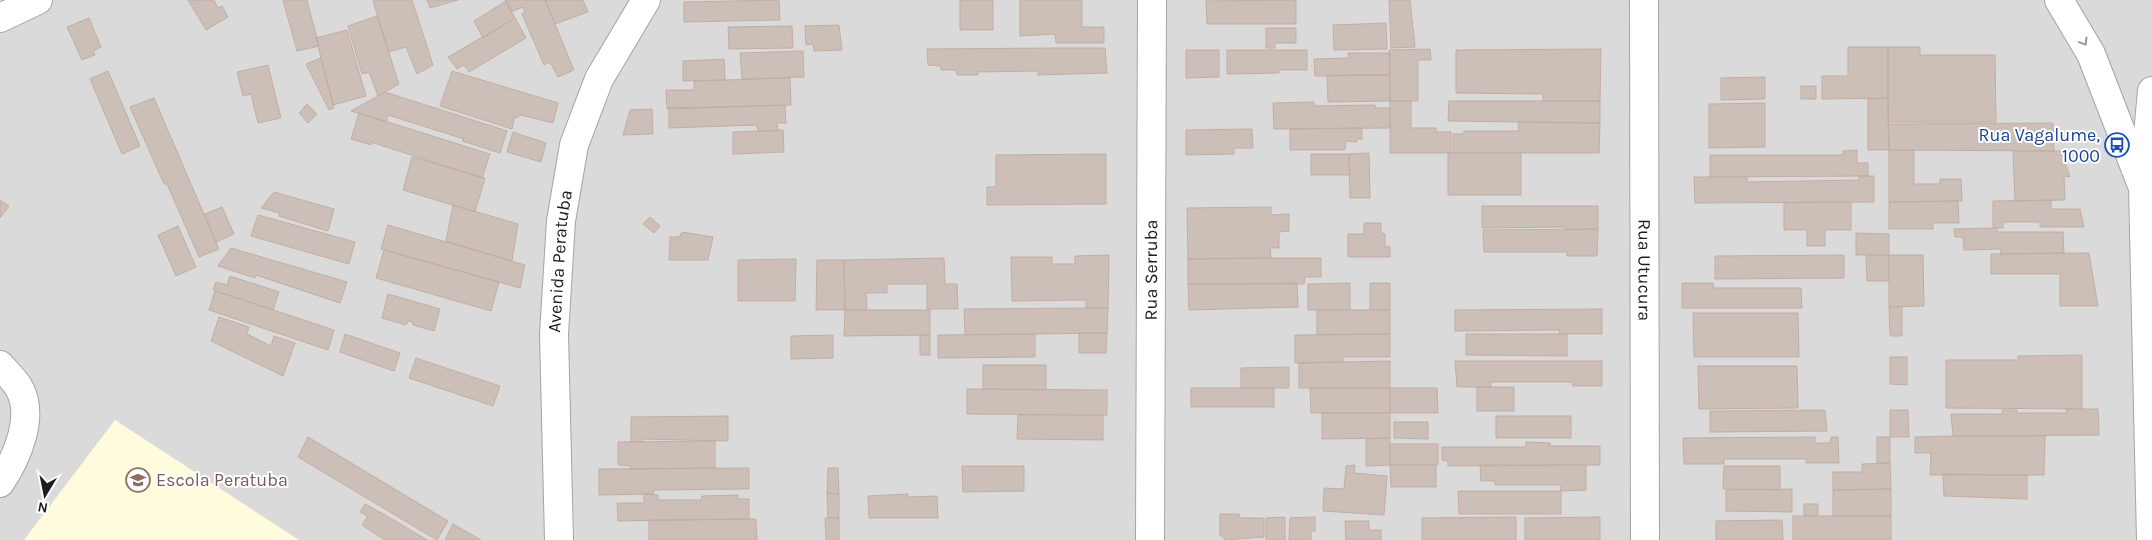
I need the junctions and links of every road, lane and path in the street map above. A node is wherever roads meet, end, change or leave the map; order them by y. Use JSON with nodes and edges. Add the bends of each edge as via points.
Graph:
{"nodes":[{"id":1,"x":38,"y":0,"type":"edge"},
{"id":2,"x":646,"y":0,"type":"edge"},
{"id":3,"x":1152,"y":0,"type":"edge"},
{"id":4,"x":1644,"y":0,"type":"edge"},
{"id":5,"x":2059,"y":0,"type":"edge"},
{"id":6,"x":0,"y":18,"type":"edge"},
{"id":7,"x":2152,"y":91,"type":"edge"},
{"id":8,"x":2143,"y":188,"type":"junction"},
{"id":9,"x":0,"y":365,"type":"edge"},
{"id":10,"x":0,"y":483,"type":"edge"},
{"id":11,"x":559,"y":540,"type":"edge"},
{"id":12,"x":1150,"y":540,"type":"edge"},
{"id":13,"x":1644,"y":540,"type":"edge"},
{"id":14,"x":2151,"y":540,"type":"edge"}],
"edges":[{"from":1,"to":6,"type":"street"},
{"from":2,"to":11,"type":"street","name":"Avenida Peratuba","via":[[599,79],[574,145],[561,221],[554,334]]},
{"from":3,"to":12,"type":"street","name":"Rua Serruba"},
{"from":4,"to":13,"type":"street","name":"Rua Utucura"},
{"from":5,"to":8,"type":"street","one_way":true,"via":[[2091,54]]},
{"from":7,"to":8,"type":"street"},
{"from":8,"to":14,"type":"street"},
{"from":9,"to":10,"type":"street","via":[[19,388],[26,410],[20,442]]}]}
